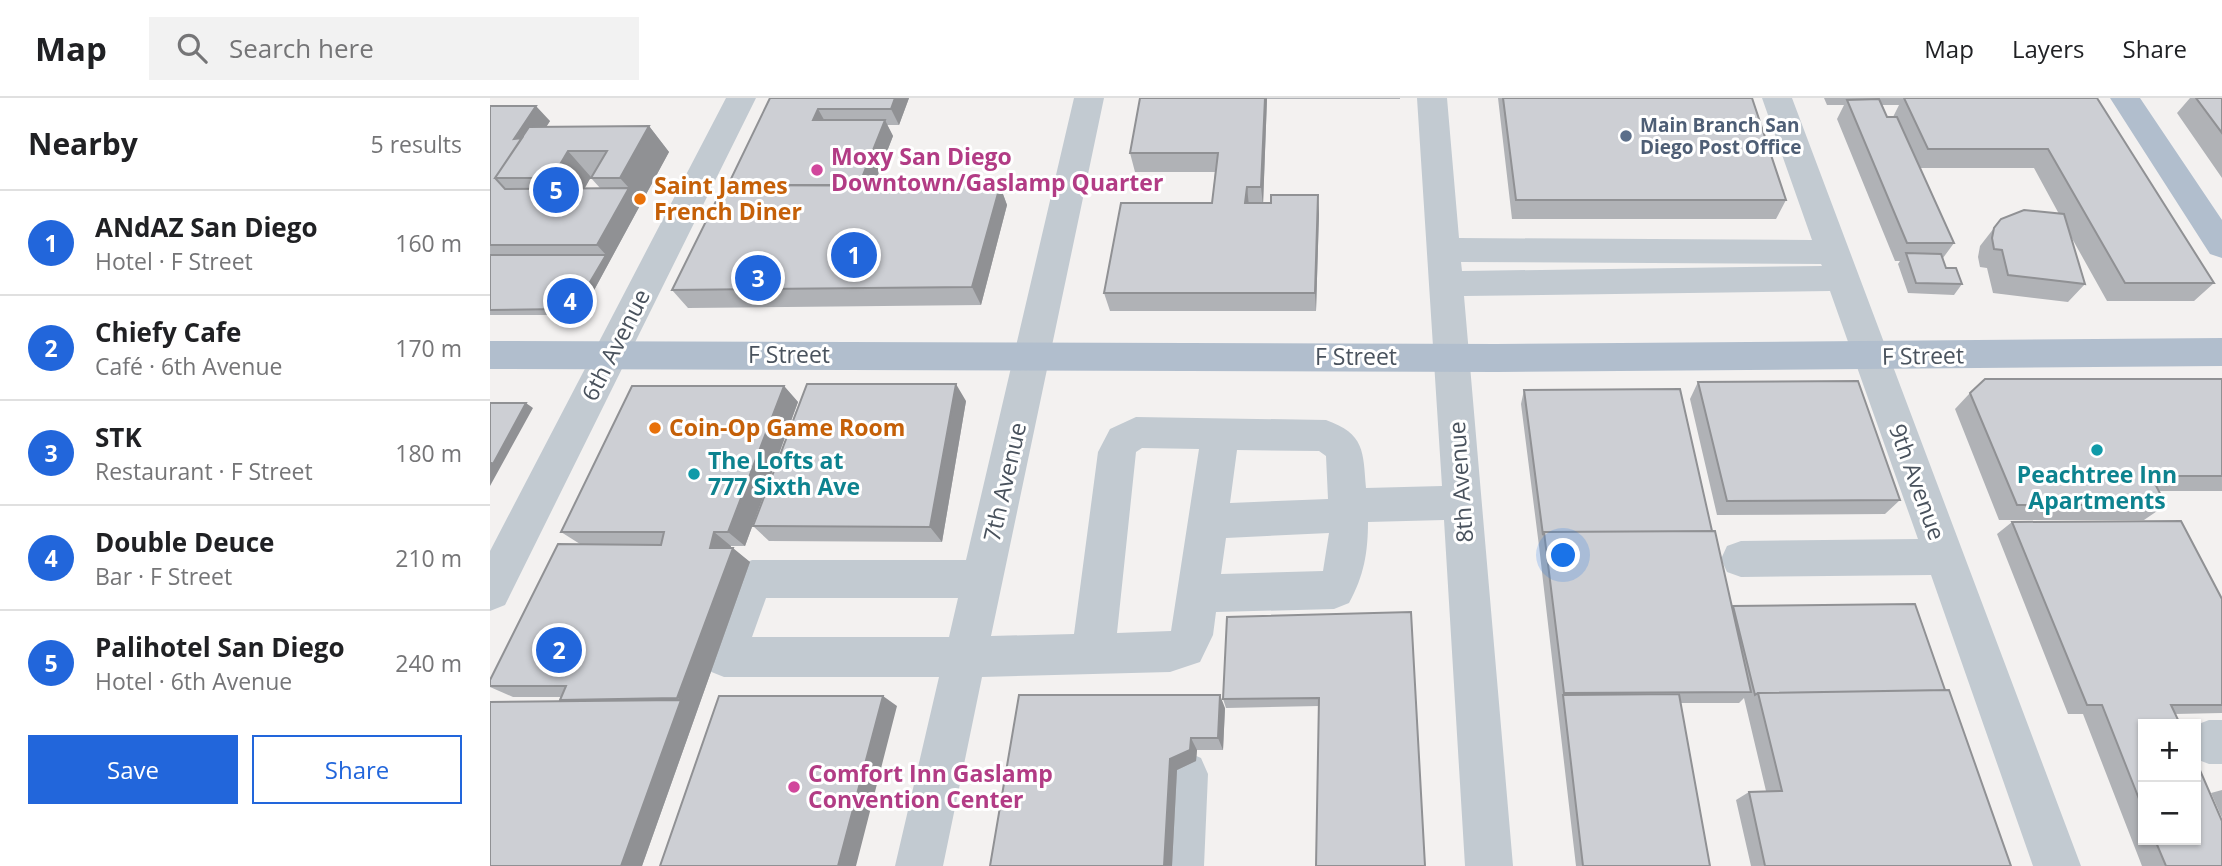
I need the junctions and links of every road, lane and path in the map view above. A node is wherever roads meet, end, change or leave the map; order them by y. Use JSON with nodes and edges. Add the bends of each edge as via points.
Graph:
{"nodes":[{"id":1,"x":741,"y":98,"type":"edge"},
{"id":2,"x":1089,"y":98,"type":"edge"},
{"id":3,"x":1432,"y":98,"type":"edge"},
{"id":4,"x":1777,"y":98,"type":"edge"},
{"id":5,"x":2125,"y":98,"type":"edge"},
{"id":6,"x":2222,"y":246,"type":"edge"},
{"id":7,"x":1444,"y":250,"type":"junction"},
{"id":8,"x":1838,"y":265,"type":"junction"},
{"id":9,"x":1447,"y":284,"type":"junction"},
{"id":10,"x":2222,"y":352,"type":"edge"},
{"id":11,"x":490,"y":355,"type":"edge"},
{"id":12,"x":611,"y":355,"type":"junction"},
{"id":13,"x":1033,"y":356,"type":"junction"},
{"id":14,"x":1452,"y":357,"type":"junction"},
{"id":15,"x":1872,"y":357,"type":"junction"},
{"id":16,"x":1220,"y":434,"type":"junction"},
{"id":17,"x":1462,"y":503,"type":"junction"},
{"id":18,"x":1346,"y":510,"type":"junction"},
{"id":19,"x":1208,"y":521,"type":"junction"},
{"id":20,"x":1944,"y":556,"type":"junction"},
{"id":21,"x":1741,"y":559,"type":"dead end"},
{"id":22,"x":984,"y":579,"type":"junction"},
{"id":23,"x":490,"y":592,"type":"edge"},
{"id":24,"x":1198,"y":594,"type":"junction"},
{"id":25,"x":1093,"y":654,"type":"junction"},
{"id":26,"x":966,"y":657,"type":"junction"},
{"id":27,"x":1185,"y":774,"type":"edge"},
{"id":28,"x":919,"y":866,"type":"edge"},
{"id":29,"x":1180,"y":866,"type":"edge"},
{"id":30,"x":1489,"y":866,"type":"edge"},
{"id":31,"x":2057,"y":866,"type":"edge"}],
"edges":[{"from":1,"to":12,"type":"street","name":"6th Avenue"},
{"from":2,"to":13,"type":"street","name":"7th Avenue"},
{"from":3,"to":7,"type":"street","name":"8th Avenue"},
{"from":4,"to":8,"type":"street","name":"9th Avenue"},
{"from":5,"to":6,"type":"main road"},
{"from":7,"to":8,"type":"street"},
{"from":7,"to":9,"type":"street","name":"8th Avenue"},
{"from":8,"to":9,"type":"street","via":[[1504,285]]},
{"from":8,"to":15,"type":"street","name":"9th Avenue"},
{"from":9,"to":14,"type":"street","name":"8th Avenue"},
{"from":10,"to":15,"type":"main road","name":"F Street"},
{"from":11,"to":12,"type":"main road","name":"F Street"},
{"from":12,"to":13,"type":"main road","name":"F Street"},
{"from":12,"to":23,"type":"street","name":"6th Avenue"},
{"from":13,"to":14,"type":"main road","name":"F Street"},
{"from":13,"to":22,"type":"street","name":"7th Avenue"},
{"from":14,"to":15,"type":"main road","name":"F Street"},
{"from":14,"to":17,"type":"street","name":"8th Avenue"},
{"from":15,"to":20,"type":"street","name":"9th Avenue"},
{"from":16,"to":18,"type":"street","via":[[1326,436],[1344,449]]},
{"from":16,"to":19,"type":"street"},
{"from":16,"to":25,"type":"street","via":[[1136,432],[1117,452]]},
{"from":17,"to":18,"type":"street"},
{"from":17,"to":30,"type":"street","name":"8th Avenue"},
{"from":18,"to":19,"type":"street"},
{"from":18,"to":24,"type":"street","via":[[1347,559],[1342,580],[1334,590]]},
{"from":19,"to":24,"type":"street"},
{"from":20,"to":21,"type":"street"},
{"from":20,"to":31,"type":"street","name":"9th Avenue"},
{"from":22,"to":26,"type":"street","name":"7th Avenue"},
{"from":22,"to":26,"type":"street","via":[[752,579],[724,657]]},
{"from":24,"to":25,"type":"street","via":[[1192,635],[1185,648]]},
{"from":25,"to":26,"type":"street"},
{"from":26,"to":28,"type":"street","name":"7th Avenue"},
{"from":27,"to":29,"type":"street"}]}
